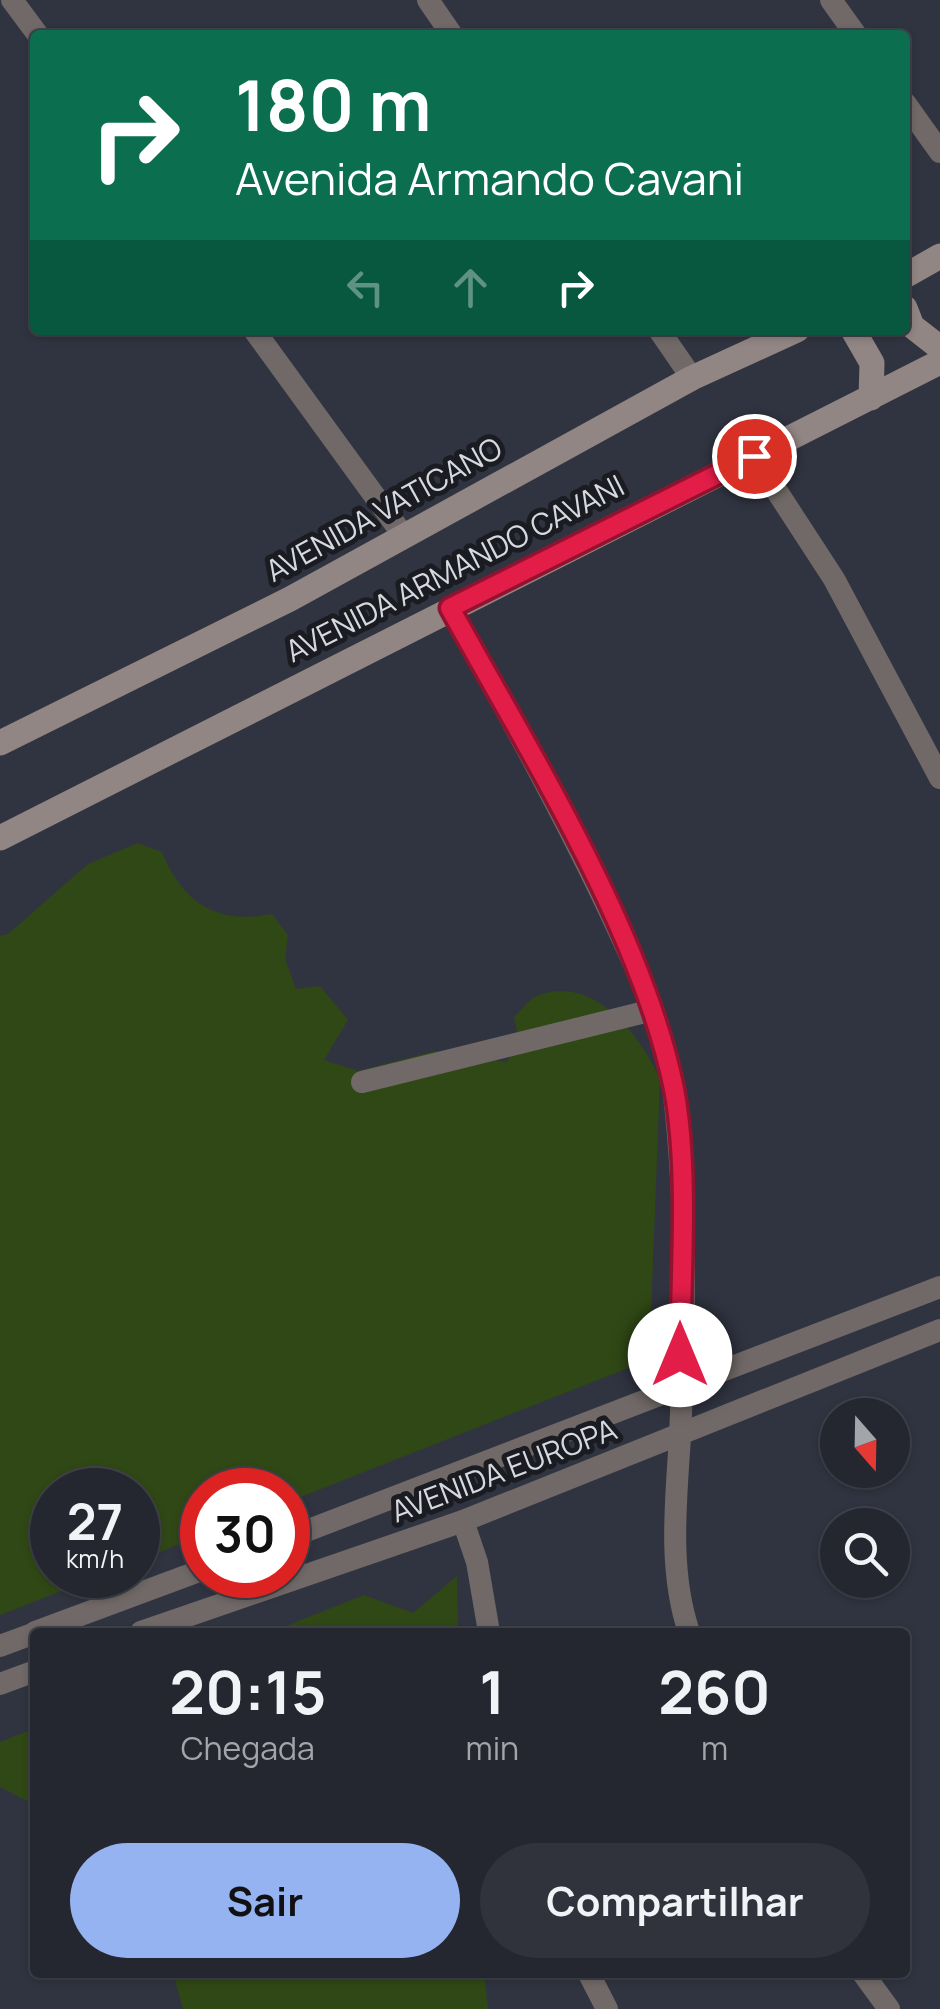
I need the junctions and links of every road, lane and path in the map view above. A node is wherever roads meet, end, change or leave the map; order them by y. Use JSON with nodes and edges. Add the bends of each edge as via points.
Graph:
{"nodes":[{"id":1,"x":12,"y":0,"type":"edge"},
{"id":2,"x":428,"y":0,"type":"edge"},
{"id":3,"x":831,"y":0,"type":"edge"},
{"id":4,"x":34,"y":30,"type":"edge"},
{"id":5,"x":449,"y":30,"type":"edge"},
{"id":6,"x":852,"y":30,"type":"edge"},
{"id":7,"x":910,"y":110,"type":"edge"},
{"id":8,"x":940,"y":152,"type":"edge"},
{"id":9,"x":940,"y":256,"type":"edge"},
{"id":10,"x":910,"y":273,"type":"edge"},
{"id":11,"x":910,"y":321,"type":"edge"},
{"id":12,"x":258,"y":335,"type":"edge"},
{"id":13,"x":662,"y":335,"type":"edge"},
{"id":14,"x":785,"y":335,"type":"edge"},
{"id":15,"x":856,"y":335,"type":"edge"},
{"id":16,"x":940,"y":348,"type":"edge"},
{"id":17,"x":940,"y":362,"type":"edge"},
{"id":18,"x":692,"y":378,"type":"junction"},
{"id":19,"x":871,"y":398,"type":"junction"},
{"id":20,"x":754,"y":456,"type":"junction"},
{"id":21,"x":404,"y":535,"type":"junction"},
{"id":22,"x":450,"y":608,"type":"junction"},
{"id":23,"x":0,"y":743,"type":"edge"},
{"id":24,"x":940,"y":778,"type":"edge"},
{"id":25,"x":0,"y":838,"type":"edge"},
{"id":26,"x":653,"y":1010,"type":"junction"},
{"id":27,"x":362,"y":1082,"type":"dead end"},
{"id":28,"x":940,"y":1287,"type":"edge"},
{"id":29,"x":940,"y":1330,"type":"edge"},
{"id":30,"x":680,"y":1391,"type":"junction"},
{"id":31,"x":680,"y":1436,"type":"junction"},
{"id":32,"x":462,"y":1521,"type":"junction"},
{"id":33,"x":310,"y":1530,"type":"edge"},
{"id":34,"x":180,"y":1578,"type":"edge"},
{"id":35,"x":46,"y":1628,"type":"edge"},
{"id":36,"x":153,"y":1628,"type":"edge"},
{"id":37,"x":488,"y":1628,"type":"edge"},
{"id":38,"x":688,"y":1628,"type":"edge"},
{"id":39,"x":30,"y":1634,"type":"edge"},
{"id":40,"x":0,"y":1646,"type":"edge"},
{"id":41,"x":30,"y":1673,"type":"edge"},
{"id":42,"x":0,"y":1684,"type":"edge"},
{"id":43,"x":591,"y":1978,"type":"edge"},
{"id":44,"x":866,"y":1978,"type":"edge"},
{"id":45,"x":607,"y":2009,"type":"edge"},
{"id":46,"x":888,"y":2009,"type":"edge"}],
"edges":[{"from":1,"to":4,"type":"street"},
{"from":2,"to":5,"type":"street"},
{"from":3,"to":6,"type":"street"},
{"from":7,"to":8,"type":"street"},
{"from":9,"to":10,"type":"main road"},
{"from":11,"to":16,"type":"main road"},
{"from":12,"to":21,"type":"street"},
{"from":13,"to":18,"type":"street"},
{"from":14,"to":18,"type":"main road","name":"AVENIDA VATICANO"},
{"from":15,"to":19,"type":"main road","via":[[872,363]]},
{"from":17,"to":19,"type":"main road","name":"AVENIDA ARMANDO CAVANI"},
{"from":18,"to":21,"type":"main road","name":"AVENIDA VATICANO"},
{"from":19,"to":20,"type":"main road","name":"AVENIDA ARMANDO CAVANI"},
{"from":20,"to":22,"type":"main road","name":"AVENIDA ARMANDO CAVANI"},
{"from":20,"to":24,"type":"street","via":[[834,580]]},
{"from":21,"to":23,"type":"main road","name":"AVENIDA VATICANO","via":[[290,600]]},
{"from":22,"to":25,"type":"main road","name":"AVENIDA ARMANDO CAVANI"},
{"from":22,"to":26,"type":"street","via":[[545,781]]},
{"from":26,"to":27,"type":"street"},
{"from":26,"to":30,"type":"street","via":[[674,1092],[682,1213]]},
{"from":28,"to":30,"type":"street","name":"AVENIDA EUROPA"},
{"from":29,"to":31,"type":"street","name":"AVENIDA EUROPA"},
{"from":30,"to":31,"type":"street"},
{"from":30,"to":33,"type":"street","name":"AVENIDA EUROPA"},
{"from":31,"to":32,"type":"street","name":"AVENIDA EUROPA"},
{"from":31,"to":38,"type":"street","via":[[674,1513]]},
{"from":32,"to":36,"type":"street","name":"AVENIDA EUROPA"},
{"from":32,"to":37,"type":"street"},
{"from":34,"to":35,"type":"street"},
{"from":39,"to":40,"type":"street"},
{"from":41,"to":42,"type":"street"},
{"from":43,"to":45,"type":"street"},
{"from":44,"to":46,"type":"street"}]}
